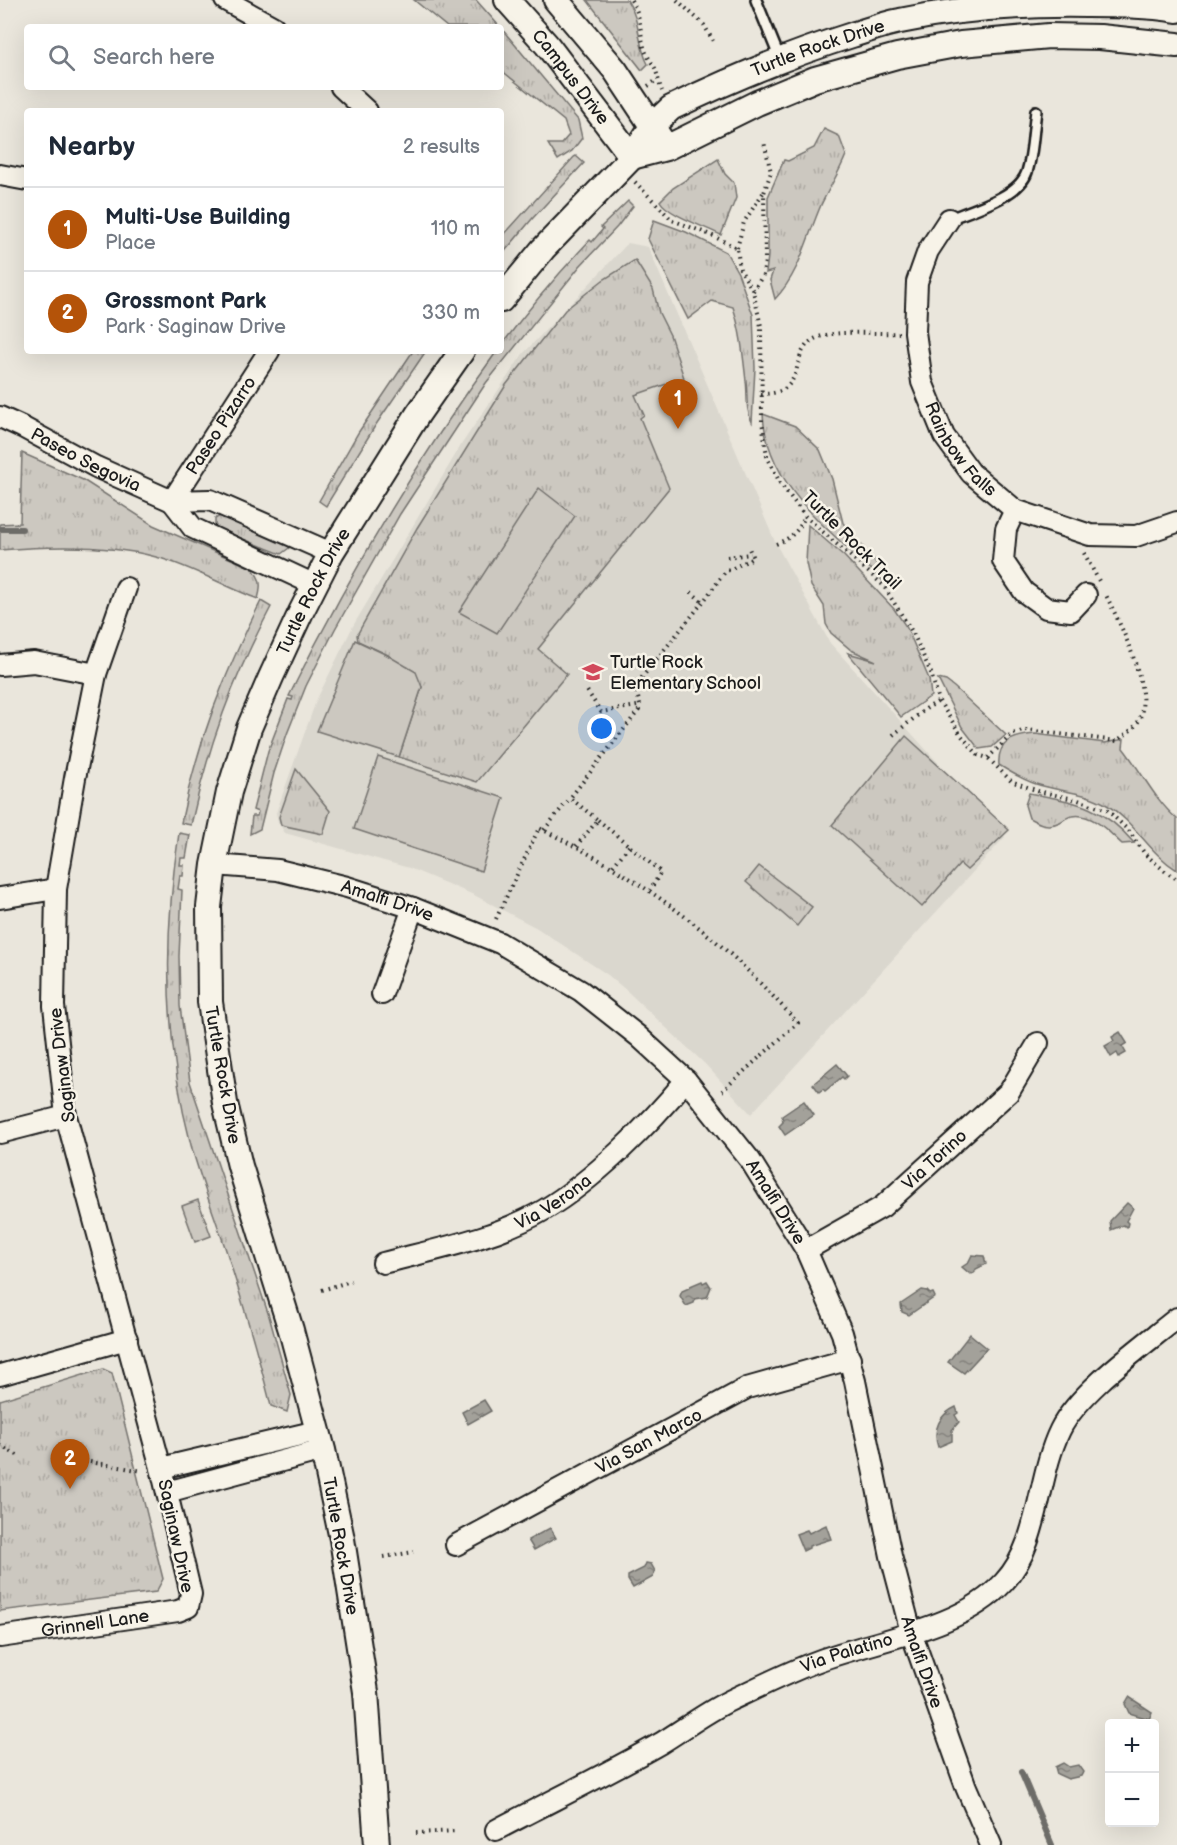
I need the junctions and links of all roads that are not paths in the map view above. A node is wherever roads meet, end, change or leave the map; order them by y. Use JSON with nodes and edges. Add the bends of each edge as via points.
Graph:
{"nodes":[{"id":1,"x":225,"y":0,"type":"edge"},
{"id":2,"x":507,"y":0,"type":"edge"},
{"id":3,"x":556,"y":0,"type":"edge"},
{"id":4,"x":756,"y":0,"type":"edge"},
{"id":5,"x":1047,"y":2,"type":"edge"},
{"id":6,"x":1016,"y":3,"type":"edge"},
{"id":7,"x":1177,"y":10,"type":"edge"},
{"id":8,"x":269,"y":24,"type":"edge"},
{"id":9,"x":1049,"y":36,"type":"junction"},
{"id":10,"x":1019,"y":37,"type":"junction"},
{"id":11,"x":1177,"y":45,"type":"edge"},
{"id":12,"x":780,"y":59,"type":"junction"},
{"id":13,"x":344,"y":90,"type":"edge"},
{"id":14,"x":364,"y":108,"type":"edge"},
{"id":15,"x":1036,"y":111,"type":"dead end"},
{"id":16,"x":653,"y":125,"type":"junction"},
{"id":17,"x":666,"y":148,"type":"junction"},
{"id":18,"x":632,"y":157,"type":"junction"},
{"id":19,"x":0,"y":175,"type":"edge"},
{"id":20,"x":24,"y":179,"type":"edge"},
{"id":21,"x":949,"y":219,"type":"joint"},
{"id":22,"x":504,"y":296,"type":"edge"},
{"id":23,"x":267,"y":354,"type":"edge"},
{"id":24,"x":460,"y":354,"type":"edge"},
{"id":25,"x":0,"y":417,"type":"edge"},
{"id":26,"x":172,"y":501,"type":"junction"},
{"id":27,"x":1015,"y":510,"type":"junction"},
{"id":28,"x":1177,"y":522,"type":"edge"},
{"id":29,"x":331,"y":553,"type":"junction"},
{"id":30,"x":315,"y":585,"type":"junction"},
{"id":31,"x":126,"y":588,"type":"dead end"},
{"id":32,"x":1086,"y":595,"type":"dead end"},
{"id":33,"x":0,"y":665,"type":"edge"},
{"id":34,"x":96,"y":674,"type":"junction"},
{"id":35,"x":214,"y":865,"type":"junction"},
{"id":36,"x":56,"y":889,"type":"junction"},
{"id":37,"x":0,"y":898,"type":"edge"},
{"id":38,"x":413,"y":908,"type":"junction"},
{"id":39,"x":382,"y":994,"type":"dead end"},
{"id":40,"x":1038,"y":1043,"type":"dead end"},
{"id":41,"x":686,"y":1080,"type":"junction"},
{"id":42,"x":66,"y":1116,"type":"junction"},
{"id":43,"x":0,"y":1132,"type":"edge"},
{"id":44,"x":806,"y":1250,"type":"junction"},
{"id":45,"x":383,"y":1263,"type":"dead end"},
{"id":46,"x":1177,"y":1318,"type":"edge"},
{"id":47,"x":127,"y":1339,"type":"junction"},
{"id":48,"x":850,"y":1359,"type":"junction"},
{"id":49,"x":0,"y":1375,"type":"edge"},
{"id":50,"x":320,"y":1440,"type":"junction"},
{"id":51,"x":153,"y":1469,"type":"junction"},
{"id":52,"x":167,"y":1492,"type":"junction"},
{"id":53,"x":456,"y":1545,"type":"dead end"},
{"id":54,"x":188,"y":1607,"type":"joint"},
{"id":55,"x":911,"y":1632,"type":"junction"},
{"id":56,"x":0,"y":1637,"type":"edge"},
{"id":57,"x":496,"y":1830,"type":"dead end"},
{"id":58,"x":377,"y":1845,"type":"edge"},
{"id":59,"x":991,"y":1845,"type":"edge"}],
"edges":[{"from":1,"to":8,"type":"street"},
{"from":2,"to":18,"type":"street","name":"Campus Drive","via":[[547,45]]},
{"from":3,"to":16,"type":"street","name":"Campus Drive","via":[[608,61]]},
{"from":4,"to":12,"type":"lane"},
{"from":5,"to":6,"type":"street","name":"Turtle Rock Drive"},
{"from":5,"to":7,"type":"street","name":"Turtle Rock Drive"},
{"from":5,"to":9,"type":"street"},
{"from":6,"to":10,"type":"street"},
{"from":6,"to":12,"type":"street","name":"Turtle Rock Drive","via":[[899,21]]},
{"from":9,"to":10,"type":"street","name":"Turtle Rock Drive"},
{"from":9,"to":11,"type":"street","name":"Turtle Rock Drive"},
{"from":10,"to":17,"type":"street","name":"Turtle Rock Drive","via":[[897,56],[815,79]]},
{"from":12,"to":16,"type":"street","name":"Turtle Rock Drive","via":[[671,108]]},
{"from":13,"to":14,"type":"street"},
{"from":15,"to":21,"type":"lane","via":[[1027,173],[1019,185],[1004,196]]},
{"from":16,"to":17,"type":"street","name":"Campus Drive"},
{"from":16,"to":18,"type":"street","name":"Turtle Rock Drive"},
{"from":17,"to":18,"type":"street","name":"Turtle Rock Drive"},
{"from":18,"to":22,"type":"street","name":"Turtle Rock Drive"},
{"from":19,"to":20,"type":"street"},
{"from":21,"to":27,"type":"street","name":"Rainbow Falls","via":[[928,251],[917,282],[915,332],[922,382],[944,436],[971,473]]},
{"from":23,"to":26,"type":"street","name":"Paseo Pizarro"},
{"from":24,"to":29,"type":"street","name":"Turtle Rock Drive"},
{"from":25,"to":26,"type":"street","name":"Paseo Segovia"},
{"from":26,"to":29,"type":"street","name":"Paseo Segovia","via":[[210,500]]},
{"from":26,"to":30,"type":"street","name":"Paseo Segovia","via":[[193,528]]},
{"from":27,"to":28,"type":"street","name":"Rainbow Falls","via":[[1090,535],[1136,536]]},
{"from":27,"to":32,"type":"street","via":[[1006,529],[1003,561],[1024,592],[1046,609],[1071,611]]},
{"from":29,"to":30,"type":"street","name":"Turtle Rock Drive"},
{"from":30,"to":35,"type":"street","name":"Turtle Rock Drive","via":[[249,728],[229,792]]},
{"from":31,"to":34,"type":"street","name":"Saginaw Drive"},
{"from":33,"to":34,"type":"street","via":[[34,662]]},
{"from":34,"to":36,"type":"street","name":"Saginaw Drive"},
{"from":35,"to":38,"type":"street","name":"Amalfi Drive","via":[[278,870]]},
{"from":35,"to":50,"type":"street","name":"Turtle Rock Drive","via":[[208,908],[210,1002],[225,1103]]},
{"from":36,"to":37,"type":"street"},
{"from":36,"to":42,"type":"street","name":"Saginaw Drive","via":[[54,1006]]},
{"from":38,"to":39,"type":"street"},
{"from":38,"to":41,"type":"street","name":"Amalfi Drive","via":[[500,943],[581,991]]},
{"from":40,"to":44,"type":"street","name":"Via Torino","via":[[1009,1092],[882,1207]]},
{"from":41,"to":44,"type":"street","name":"Amalfi Drive","via":[[750,1160]]},
{"from":41,"to":45,"type":"street","name":"Via Verona","via":[[660,1112],[594,1173],[544,1210],[500,1230]]},
{"from":42,"to":43,"type":"street"},
{"from":42,"to":47,"type":"street","name":"Saginaw Drive"},
{"from":44,"to":48,"type":"street","name":"Amalfi Drive"},
{"from":46,"to":55,"type":"street","name":"Via Palatino","via":[[1086,1394],[1060,1428],[1045,1467],[1024,1551],[1005,1582],[978,1604]]},
{"from":47,"to":49,"type":"street"},
{"from":47,"to":51,"type":"street","name":"Saginaw Drive"},
{"from":48,"to":53,"type":"street","name":"Via San Marco","via":[[747,1388]]},
{"from":48,"to":55,"type":"street","name":"Amalfi Drive"},
{"from":50,"to":51,"type":"street"},
{"from":50,"to":52,"type":"street"},
{"from":50,"to":58,"type":"street","name":"Turtle Rock Drive","via":[[342,1539],[366,1692]]},
{"from":51,"to":52,"type":"street","name":"Saginaw Drive"},
{"from":52,"to":54,"type":"street","name":"Saginaw Drive","via":[[191,1594]]},
{"from":54,"to":56,"type":"street","name":"Grinnell Lane"},
{"from":55,"to":57,"type":"street","name":"Via Palatino","via":[[817,1661],[728,1702],[660,1743]]},
{"from":55,"to":59,"type":"street","name":"Amalfi Drive","via":[[966,1787]]}]}
